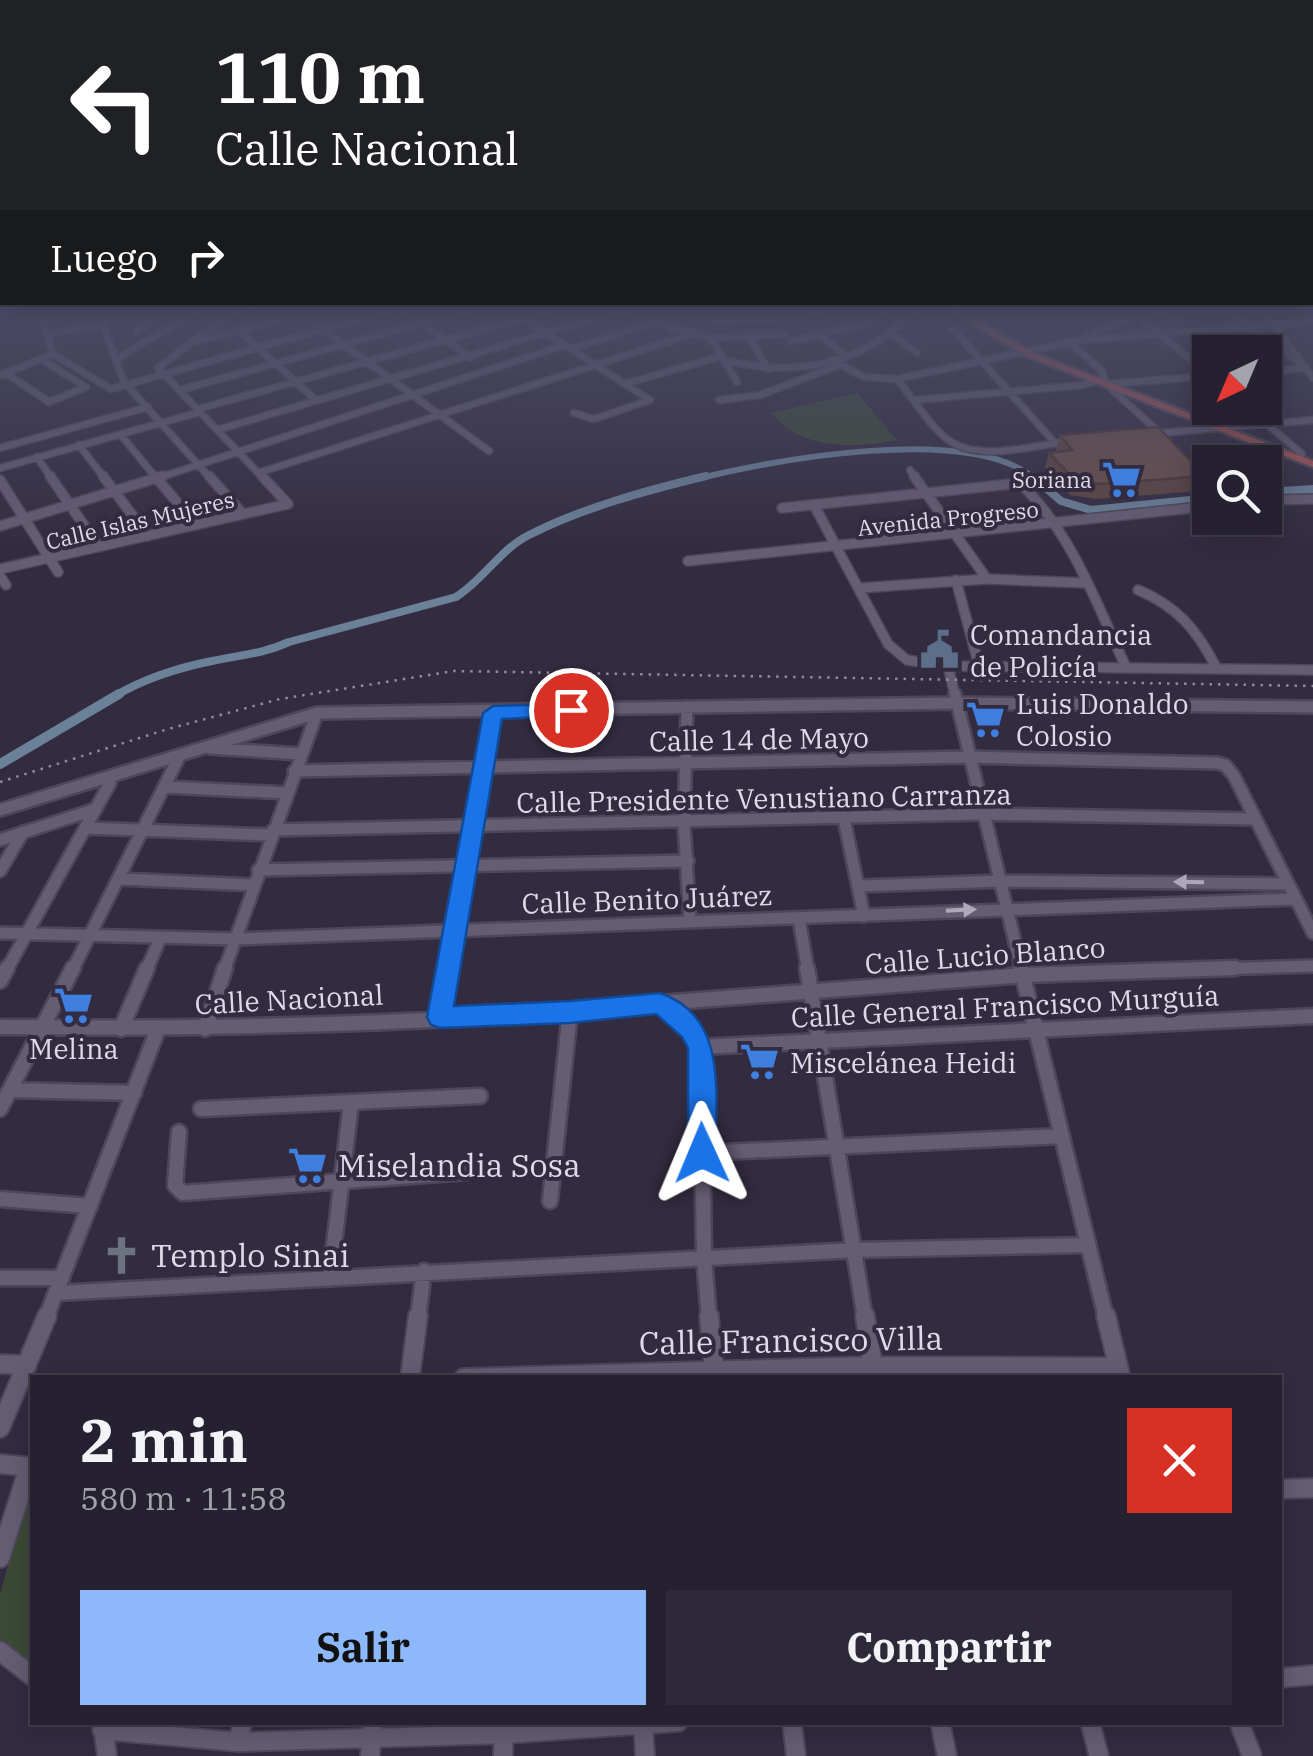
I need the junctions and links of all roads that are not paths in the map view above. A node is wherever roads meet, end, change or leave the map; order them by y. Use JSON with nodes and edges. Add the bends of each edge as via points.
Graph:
{"nodes":[{"id":1,"x":25,"y":388,"type":"edge"},
{"id":2,"x":84,"y":388,"type":"edge"},
{"id":3,"x":130,"y":388,"type":"edge"},
{"id":4,"x":188,"y":388,"type":"edge"},
{"id":5,"x":275,"y":388,"type":"edge"},
{"id":6,"x":303,"y":388,"type":"edge"},
{"id":7,"x":355,"y":388,"type":"edge"},
{"id":8,"x":401,"y":388,"type":"edge"},
{"id":9,"x":433,"y":388,"type":"edge"},
{"id":10,"x":528,"y":388,"type":"edge"},
{"id":11,"x":634,"y":388,"type":"edge"},
{"id":12,"x":775,"y":388,"type":"edge"},
{"id":13,"x":905,"y":388,"type":"edge"},
{"id":14,"x":1006,"y":388,"type":"edge"},
{"id":15,"x":1049,"y":388,"type":"edge"},
{"id":16,"x":1113,"y":388,"type":"edge"},
{"id":17,"x":1122,"y":388,"type":"edge"},
{"id":18,"x":180,"y":390,"type":"joint"},
{"id":19,"x":1010,"y":392,"type":"junction"},
{"id":20,"x":411,"y":396,"type":"junction"},
{"id":21,"x":316,"y":400,"type":"junction"},
{"id":22,"x":719,"y":400,"type":"dead end"},
{"id":23,"x":914,"y":400,"type":"junction"},
{"id":24,"x":148,"y":408,"type":"junction"},
{"id":25,"x":199,"y":410,"type":"junction"},
{"id":26,"x":574,"y":413,"type":"dead end"},
{"id":27,"x":438,"y":415,"type":"junction"},
{"id":28,"x":1313,"y":420,"type":"edge"},
{"id":29,"x":161,"y":422,"type":"junction"},
{"id":30,"x":1282,"y":422,"type":"edge"},
{"id":31,"x":1245,"y":425,"type":"edge"},
{"id":32,"x":1268,"y":425,"type":"edge"},
{"id":33,"x":1224,"y":427,"type":"junction"},
{"id":34,"x":217,"y":430,"type":"junction"},
{"id":35,"x":1160,"y":433,"type":"junction"},
{"id":36,"x":120,"y":434,"type":"junction"},
{"id":37,"x":1142,"y":434,"type":"edge"},
{"id":38,"x":1072,"y":441,"type":"edge"},
{"id":39,"x":1055,"y":443,"type":"junction"},
{"id":40,"x":79,"y":446,"type":"junction"},
{"id":41,"x":0,"y":448,"type":"edge"},
{"id":42,"x":489,"y":451,"type":"dead end"},
{"id":43,"x":239,"y":453,"type":"junction"},
{"id":44,"x":36,"y":458,"type":"junction"},
{"id":45,"x":1309,"y":459,"type":"edge"},
{"id":46,"x":200,"y":465,"type":"junction"},
{"id":47,"x":0,"y":468,"type":"edge"},
{"id":48,"x":910,"y":470,"type":"dead end"},
{"id":49,"x":258,"y":473,"type":"junction"},
{"id":50,"x":157,"y":478,"type":"junction"},
{"id":51,"x":0,"y":480,"type":"edge"},
{"id":52,"x":114,"y":491,"type":"junction"},
{"id":53,"x":925,"y":492,"type":"junction"},
{"id":54,"x":1313,"y":499,"type":"edge"},
{"id":55,"x":1282,"y":500,"type":"edge"},
{"id":56,"x":814,"y":504,"type":"junction"},
{"id":57,"x":70,"y":505,"type":"junction"},
{"id":58,"x":782,"y":508,"type":"dead end"},
{"id":59,"x":1192,"y":508,"type":"edge"},
{"id":60,"x":243,"y":514,"type":"junction"},
{"id":61,"x":25,"y":518,"type":"junction"},
{"id":62,"x":196,"y":525,"type":"junction"},
{"id":63,"x":1052,"y":525,"type":"junction"},
{"id":64,"x":0,"y":526,"type":"edge"},
{"id":65,"x":957,"y":534,"type":"junction"},
{"id":66,"x":148,"y":536,"type":"junction"},
{"id":67,"x":99,"y":547,"type":"junction"},
{"id":68,"x":837,"y":548,"type":"junction"},
{"id":69,"x":50,"y":558,"type":"junction"},
{"id":70,"x":688,"y":561,"type":"dead end"},
{"id":71,"x":58,"y":572,"type":"dead end"},
{"id":72,"x":2,"y":577,"type":"edge"},
{"id":73,"x":987,"y":579,"type":"junction"},
{"id":74,"x":956,"y":580,"type":"junction"},
{"id":75,"x":1086,"y":583,"type":"junction"},
{"id":76,"x":860,"y":588,"type":"junction"},
{"id":77,"x":1138,"y":590,"type":"dead end"},
{"id":78,"x":948,"y":666,"type":"junction"},
{"id":79,"x":979,"y":666,"type":"junction"},
{"id":80,"x":1124,"y":666,"type":"junction"},
{"id":81,"x":1216,"y":667,"type":"junction"},
{"id":82,"x":1313,"y":670,"type":"edge"},
{"id":83,"x":958,"y":703,"type":"junction"},
{"id":84,"x":687,"y":707,"type":"junction"},
{"id":85,"x":1313,"y":708,"type":"edge"},
{"id":86,"x":493,"y":713,"type":"junction"},
{"id":87,"x":317,"y":714,"type":"junction"},
{"id":88,"x":198,"y":748,"type":"junction"},
{"id":89,"x":180,"y":754,"type":"junction"},
{"id":90,"x":300,"y":754,"type":"junction"},
{"id":91,"x":968,"y":757,"type":"junction"},
{"id":92,"x":686,"y":762,"type":"junction"},
{"id":93,"x":485,"y":770,"type":"junction"},
{"id":94,"x":294,"y":772,"type":"junction"},
{"id":95,"x":110,"y":784,"type":"dead end"},
{"id":96,"x":166,"y":787,"type":"junction"},
{"id":97,"x":287,"y":792,"type":"junction"},
{"id":98,"x":96,"y":809,"type":"junction"},
{"id":99,"x":0,"y":810,"type":"edge"},
{"id":100,"x":982,"y":814,"type":"junction"},
{"id":101,"x":844,"y":819,"type":"junction"},
{"id":102,"x":1256,"y":819,"type":"junction"},
{"id":103,"x":684,"y":824,"type":"junction"},
{"id":104,"x":475,"y":827,"type":"junction"},
{"id":105,"x":87,"y":828,"type":"junction"},
{"id":106,"x":142,"y":831,"type":"junction"},
{"id":107,"x":23,"y":832,"type":"junction"},
{"id":108,"x":272,"y":832,"type":"junction"},
{"id":109,"x":0,"y":840,"type":"edge"},
{"id":110,"x":688,"y":862,"type":"junction"},
{"id":111,"x":468,"y":864,"type":"junction"},
{"id":112,"x":258,"y":870,"type":"junction"},
{"id":113,"x":0,"y":871,"type":"edge"},
{"id":114,"x":120,"y":879,"type":"junction"},
{"id":115,"x":1287,"y":884,"type":"junction"},
{"id":116,"x":254,"y":885,"type":"junction"},
{"id":117,"x":860,"y":886,"type":"junction"},
{"id":118,"x":1002,"y":886,"type":"junction"},
{"id":119,"x":1295,"y":900,"type":"junction"},
{"id":120,"x":1006,"y":908,"type":"junction"},
{"id":121,"x":864,"y":916,"type":"junction"},
{"id":122,"x":799,"y":918,"type":"junction"},
{"id":123,"x":690,"y":922,"type":"junction"},
{"id":124,"x":453,"y":931,"type":"junction"},
{"id":125,"x":0,"y":933,"type":"edge"},
{"id":126,"x":26,"y":933,"type":"junction"},
{"id":127,"x":1313,"y":933,"type":"edge"},
{"id":128,"x":89,"y":937,"type":"junction"},
{"id":129,"x":235,"y":938,"type":"junction"},
{"id":130,"x":160,"y":939,"type":"junction"},
{"id":131,"x":1313,"y":966,"type":"edge"},
{"id":132,"x":1024,"y":975,"type":"junction"},
{"id":133,"x":0,"y":981,"type":"edge"},
{"id":134,"x":812,"y":992,"type":"junction"},
{"id":135,"x":660,"y":1003,"type":"junction"},
{"id":136,"x":570,"y":1012,"type":"junction"},
{"id":137,"x":1313,"y":1016,"type":"edge"},
{"id":138,"x":440,"y":1017,"type":"junction"},
{"id":139,"x":0,"y":1028,"type":"edge"},
{"id":140,"x":41,"y":1028,"type":"junction"},
{"id":141,"x":121,"y":1029,"type":"junction"},
{"id":142,"x":205,"y":1029,"type":"junction"},
{"id":143,"x":158,"y":1030,"type":"junction"},
{"id":144,"x":1039,"y":1032,"type":"junction"},
{"id":145,"x":822,"y":1042,"type":"junction"},
{"id":146,"x":701,"y":1048,"type":"junction"},
{"id":147,"x":10,"y":1090,"type":"junction"},
{"id":148,"x":134,"y":1093,"type":"junction"},
{"id":149,"x":480,"y":1096,"type":"dead end"},
{"id":150,"x":351,"y":1103,"type":"junction"},
{"id":151,"x":0,"y":1108,"type":"edge"},
{"id":152,"x":201,"y":1109,"type":"dead end"},
{"id":153,"x":179,"y":1132,"type":"dead end"},
{"id":154,"x":1061,"y":1136,"type":"junction"},
{"id":155,"x":839,"y":1146,"type":"junction"},
{"id":156,"x":702,"y":1153,"type":"junction"},
{"id":157,"x":467,"y":1172,"type":"dead end"},
{"id":158,"x":342,"y":1182,"type":"junction"},
{"id":159,"x":0,"y":1199,"type":"edge"},
{"id":160,"x":550,"y":1201,"type":"dead end"},
{"id":161,"x":90,"y":1206,"type":"junction"},
{"id":162,"x":1087,"y":1245,"type":"junction"},
{"id":163,"x":856,"y":1250,"type":"junction"},
{"id":164,"x":704,"y":1258,"type":"junction"},
{"id":165,"x":424,"y":1271,"type":"junction"},
{"id":166,"x":0,"y":1278,"type":"edge"},
{"id":167,"x":330,"y":1278,"type":"junction"},
{"id":168,"x":60,"y":1286,"type":"junction"},
{"id":169,"x":0,"y":1364,"type":"edge"},
{"id":170,"x":26,"y":1365,"type":"junction"},
{"id":171,"x":873,"y":1366,"type":"junction"},
{"id":172,"x":714,"y":1370,"type":"junction"},
{"id":173,"x":1120,"y":1372,"type":"edge"},
{"id":174,"x":410,"y":1375,"type":"edge"},
{"id":175,"x":644,"y":1375,"type":"edge"},
{"id":176,"x":0,"y":1428,"type":"edge"},
{"id":177,"x":0,"y":1464,"type":"edge"},
{"id":178,"x":30,"y":1467,"type":"edge"},
{"id":179,"x":30,"y":1470,"type":"edge"},
{"id":180,"x":1313,"y":1488,"type":"edge"},
{"id":181,"x":1282,"y":1489,"type":"edge"},
{"id":182,"x":0,"y":1558,"type":"edge"},
{"id":183,"x":0,"y":1651,"type":"edge"},
{"id":184,"x":30,"y":1674,"type":"edge"},
{"id":185,"x":1313,"y":1675,"type":"edge"},
{"id":186,"x":1282,"y":1678,"type":"edge"},
{"id":187,"x":100,"y":1725,"type":"edge"},
{"id":188,"x":608,"y":1725,"type":"edge"},
{"id":189,"x":643,"y":1725,"type":"edge"},
{"id":190,"x":792,"y":1725,"type":"edge"},
{"id":191,"x":941,"y":1725,"type":"edge"},
{"id":192,"x":1091,"y":1725,"type":"edge"},
{"id":193,"x":1240,"y":1725,"type":"edge"},
{"id":194,"x":504,"y":1728,"type":"edge"},
{"id":195,"x":240,"y":1732,"type":"edge"},
{"id":196,"x":372,"y":1738,"type":"edge"},
{"id":197,"x":107,"y":1756,"type":"edge"},
{"id":198,"x":503,"y":1756,"type":"edge"},
{"id":199,"x":645,"y":1756,"type":"edge"},
{"id":200,"x":796,"y":1756,"type":"edge"},
{"id":201,"x":946,"y":1756,"type":"edge"},
{"id":202,"x":1099,"y":1756,"type":"edge"},
{"id":203,"x":1252,"y":1756,"type":"edge"}],
"edges":[{"from":1,"to":2,"type":"street","via":[[48,402]]},
{"from":3,"to":24,"type":"street"},
{"from":4,"to":18,"type":"street"},
{"from":5,"to":25,"type":"street"},
{"from":6,"to":21,"type":"street"},
{"from":7,"to":21,"type":"street"},
{"from":8,"to":20,"type":"street"},
{"from":9,"to":20,"type":"street"},
{"from":10,"to":27,"type":"street"},
{"from":11,"to":26,"type":"street","via":[[649,401],[594,419]]},
{"from":12,"to":22,"type":"street"},
{"from":13,"to":23,"type":"street"},
{"from":14,"to":19,"type":"street"},
{"from":15,"to":19,"type":"street"},
{"from":16,"to":35,"type":"street"},
{"from":17,"to":33,"type":"main road"},
{"from":18,"to":25,"type":"street"},
{"from":19,"to":23,"type":"street"},
{"from":19,"to":39,"type":"street"},
{"from":20,"to":27,"type":"street"},
{"from":20,"to":43,"type":"street"},
{"from":21,"to":34,"type":"street"},
{"from":23,"to":39,"type":"street","via":[[962,447]]},
{"from":24,"to":29,"type":"street"},
{"from":24,"to":41,"type":"street"},
{"from":25,"to":29,"type":"street"},
{"from":25,"to":34,"type":"street"},
{"from":27,"to":42,"type":"street"},
{"from":27,"to":49,"type":"street"},
{"from":28,"to":30,"type":"street"},
{"from":29,"to":36,"type":"street"},
{"from":29,"to":46,"type":"street"},
{"from":31,"to":33,"type":"street"},
{"from":32,"to":45,"type":"street"},
{"from":33,"to":35,"type":"street"},
{"from":33,"to":45,"type":"main road"},
{"from":34,"to":43,"type":"street"},
{"from":35,"to":37,"type":"street"},
{"from":36,"to":40,"type":"street"},
{"from":36,"to":50,"type":"street"},
{"from":38,"to":39,"type":"street"},
{"from":40,"to":44,"type":"street"},
{"from":40,"to":52,"type":"street"},
{"from":43,"to":46,"type":"street"},
{"from":43,"to":49,"type":"street"},
{"from":44,"to":47,"type":"street"},
{"from":44,"to":57,"type":"street"},
{"from":46,"to":50,"type":"street"},
{"from":46,"to":60,"type":"street"},
{"from":48,"to":53,"type":"street"},
{"from":49,"to":60,"type":"street","name":"Calle Islas Mujeres","via":[[288,504]]},
{"from":50,"to":52,"type":"street"},
{"from":50,"to":62,"type":"street"},
{"from":51,"to":61,"type":"street"},
{"from":52,"to":57,"type":"street"},
{"from":52,"to":66,"type":"street"},
{"from":53,"to":56,"type":"street"},
{"from":53,"to":63,"type":"street","via":[[1020,484]]},
{"from":53,"to":65,"type":"street"},
{"from":54,"to":55,"type":"street"},
{"from":56,"to":58,"type":"street"},
{"from":56,"to":68,"type":"street"},
{"from":57,"to":61,"type":"street"},
{"from":57,"to":67,"type":"street"},
{"from":59,"to":63,"type":"street","name":"Avenida Progreso"},
{"from":60,"to":62,"type":"street","name":"Calle Islas Mujeres"},
{"from":61,"to":64,"type":"street"},
{"from":61,"to":69,"type":"street"},
{"from":62,"to":66,"type":"street","name":"Calle Islas Mujeres"},
{"from":63,"to":65,"type":"street","name":"Avenida Progreso"},
{"from":63,"to":75,"type":"street"},
{"from":65,"to":68,"type":"street","name":"Avenida Progreso"},
{"from":65,"to":73,"type":"street"},
{"from":66,"to":67,"type":"street","name":"Calle Islas Mujeres"},
{"from":67,"to":69,"type":"street","name":"Calle Islas Mujeres"},
{"from":68,"to":70,"type":"street","name":"Avenida Progreso"},
{"from":68,"to":76,"type":"street"},
{"from":69,"to":71,"type":"street"},
{"from":69,"to":72,"type":"street","name":"Calle Islas Mujeres"},
{"from":73,"to":74,"type":"street"},
{"from":73,"to":75,"type":"street"},
{"from":74,"to":76,"type":"street"},
{"from":74,"to":79,"type":"street"},
{"from":75,"to":80,"type":"street"},
{"from":76,"to":78,"type":"street","via":[[888,644],[907,660]]},
{"from":77,"to":81,"type":"street","via":[[1189,618]]},
{"from":78,"to":79,"type":"street"},
{"from":78,"to":83,"type":"street"},
{"from":79,"to":80,"type":"street"},
{"from":80,"to":81,"type":"street"},
{"from":81,"to":82,"type":"street"},
{"from":83,"to":84,"type":"street"},
{"from":83,"to":85,"type":"street"},
{"from":83,"to":91,"type":"street"},
{"from":84,"to":86,"type":"street"},
{"from":84,"to":92,"type":"street"},
{"from":86,"to":87,"type":"street"},
{"from":86,"to":93,"type":"street"},
{"from":87,"to":88,"type":"street"},
{"from":87,"to":90,"type":"street"},
{"from":88,"to":89,"type":"street"},
{"from":88,"to":90,"type":"street"},
{"from":89,"to":96,"type":"street"},
{"from":89,"to":99,"type":"street"},
{"from":90,"to":94,"type":"street"},
{"from":91,"to":92,"type":"street","name":"Calle 14 de Mayo"},
{"from":91,"to":100,"type":"street"},
{"from":91,"to":102,"type":"street","name":"Calle 14 de Mayo","via":[[1225,765]]},
{"from":92,"to":93,"type":"street","name":"Calle 14 de Mayo"},
{"from":92,"to":103,"type":"street"},
{"from":93,"to":94,"type":"street","name":"Calle 14 de Mayo"},
{"from":93,"to":104,"type":"street"},
{"from":94,"to":97,"type":"street"},
{"from":95,"to":98,"type":"street"},
{"from":96,"to":97,"type":"street"},
{"from":96,"to":106,"type":"street"},
{"from":97,"to":108,"type":"street"},
{"from":98,"to":105,"type":"street"},
{"from":98,"to":107,"type":"street"},
{"from":100,"to":101,"type":"street","name":"Calle Presidente Venustiano Carranza"},
{"from":100,"to":102,"type":"street","name":"Calle Presidente Venustiano Carranza"},
{"from":100,"to":118,"type":"street"},
{"from":101,"to":103,"type":"street","name":"Calle Presidente Venustiano Carranza"},
{"from":101,"to":117,"type":"street"},
{"from":102,"to":115,"type":"street"},
{"from":103,"to":104,"type":"street","name":"Calle Presidente Venustiano Carranza"},
{"from":103,"to":110,"type":"street"},
{"from":104,"to":108,"type":"street","name":"Calle Presidente Venustiano Carranza"},
{"from":104,"to":111,"type":"street"},
{"from":105,"to":106,"type":"street","name":"Calle Presidente Venustiano Carranza"},
{"from":105,"to":126,"type":"street"},
{"from":106,"to":108,"type":"street","name":"Calle Presidente Venustiano Carranza"},
{"from":106,"to":114,"type":"street"},
{"from":107,"to":109,"type":"street"},
{"from":107,"to":113,"type":"street"},
{"from":108,"to":112,"type":"street"},
{"from":110,"to":111,"type":"street"},
{"from":110,"to":123,"type":"street"},
{"from":111,"to":112,"type":"street"},
{"from":111,"to":124,"type":"street"},
{"from":112,"to":116,"type":"street"},
{"from":114,"to":116,"type":"street"},
{"from":114,"to":128,"type":"street"},
{"from":115,"to":118,"type":"street","one_way":true},
{"from":115,"to":119,"type":"street"},
{"from":116,"to":129,"type":"street"},
{"from":117,"to":118,"type":"street"},
{"from":117,"to":121,"type":"street"},
{"from":118,"to":120,"type":"street"},
{"from":119,"to":120,"type":"street","name":"Calle Benito Juárez"},
{"from":119,"to":127,"type":"street"},
{"from":121,"to":120,"type":"street","name":"Calle Benito Juárez","one_way":true},
{"from":120,"to":132,"type":"street"},
{"from":121,"to":122,"type":"street","name":"Calle Benito Juárez"},
{"from":122,"to":123,"type":"street","name":"Calle Benito Juárez"},
{"from":122,"to":134,"type":"street"},
{"from":123,"to":124,"type":"street","name":"Calle Benito Juárez"},
{"from":124,"to":129,"type":"street","name":"Calle Benito Juárez"},
{"from":124,"to":138,"type":"street"},
{"from":125,"to":126,"type":"street","name":"Calle Benito Juárez"},
{"from":126,"to":128,"type":"street","name":"Calle Benito Juárez"},
{"from":126,"to":133,"type":"street"},
{"from":128,"to":130,"type":"street","name":"Calle Benito Juárez"},
{"from":128,"to":140,"type":"street"},
{"from":129,"to":130,"type":"street","name":"Calle Benito Juárez"},
{"from":129,"to":142,"type":"street"},
{"from":130,"to":141,"type":"street"},
{"from":131,"to":132,"type":"street","name":"Calle Lucio Blanco"},
{"from":132,"to":134,"type":"street","name":"Calle Lucio Blanco"},
{"from":132,"to":144,"type":"street"},
{"from":134,"to":135,"type":"street","name":"Calle Lucio Blanco"},
{"from":134,"to":145,"type":"street"},
{"from":135,"to":136,"type":"street","name":"Calle Nacional"},
{"from":135,"to":146,"type":"street","via":[[691,1029]]},
{"from":136,"to":138,"type":"street","name":"Calle Nacional"},
{"from":136,"to":160,"type":"street"},
{"from":137,"to":144,"type":"street","name":"Calle General Francisco Murguía"},
{"from":138,"to":142,"type":"street","name":"Calle Nacional"},
{"from":139,"to":140,"type":"street","name":"Calle Nacional"},
{"from":140,"to":141,"type":"street","name":"Calle Nacional"},
{"from":140,"to":147,"type":"street"},
{"from":141,"to":143,"type":"street","name":"Calle Nacional"},
{"from":142,"to":143,"type":"street","name":"Calle Nacional"},
{"from":143,"to":148,"type":"street"},
{"from":144,"to":145,"type":"street","name":"Calle General Francisco Murguía"},
{"from":144,"to":154,"type":"street"},
{"from":145,"to":146,"type":"street","name":"Calle General Francisco Murguía"},
{"from":145,"to":155,"type":"street"},
{"from":146,"to":156,"type":"street"},
{"from":147,"to":148,"type":"street"},
{"from":147,"to":151,"type":"street"},
{"from":148,"to":161,"type":"street"},
{"from":149,"to":150,"type":"street"},
{"from":150,"to":152,"type":"street"},
{"from":150,"to":158,"type":"street"},
{"from":153,"to":158,"type":"street","via":[[180,1192]]},
{"from":154,"to":155,"type":"street"},
{"from":154,"to":162,"type":"street"},
{"from":155,"to":156,"type":"street"},
{"from":155,"to":163,"type":"street"},
{"from":156,"to":164,"type":"street"},
{"from":157,"to":158,"type":"street"},
{"from":158,"to":167,"type":"street"},
{"from":159,"to":161,"type":"street"},
{"from":161,"to":168,"type":"street"},
{"from":162,"to":163,"type":"street"},
{"from":162,"to":173,"type":"street"},
{"from":163,"to":164,"type":"street"},
{"from":163,"to":171,"type":"street"},
{"from":164,"to":165,"type":"street"},
{"from":164,"to":172,"type":"street"},
{"from":165,"to":167,"type":"street"},
{"from":165,"to":174,"type":"street"},
{"from":166,"to":168,"type":"street"},
{"from":167,"to":168,"type":"street"},
{"from":168,"to":170,"type":"street"},
{"from":169,"to":170,"type":"street"},
{"from":170,"to":176,"type":"street"},
{"from":171,"to":172,"type":"street","name":"Calle Francisco Villa"},
{"from":171,"to":173,"type":"street","name":"Calle Francisco Villa"},
{"from":172,"to":175,"type":"street","name":"Calle Francisco Villa"},
{"from":177,"to":178,"type":"street"},
{"from":179,"to":182,"type":"street"},
{"from":180,"to":181,"type":"street"},
{"from":183,"to":184,"type":"street"},
{"from":185,"to":186,"type":"street"},
{"from":187,"to":195,"type":"street"},
{"from":187,"to":197,"type":"street"},
{"from":188,"to":194,"type":"street"},
{"from":189,"to":199,"type":"street"},
{"from":190,"to":200,"type":"street"},
{"from":191,"to":201,"type":"street"},
{"from":192,"to":202,"type":"street"},
{"from":193,"to":203,"type":"street"},
{"from":194,"to":196,"type":"street"},
{"from":194,"to":198,"type":"street"},
{"from":195,"to":196,"type":"street"}]}
